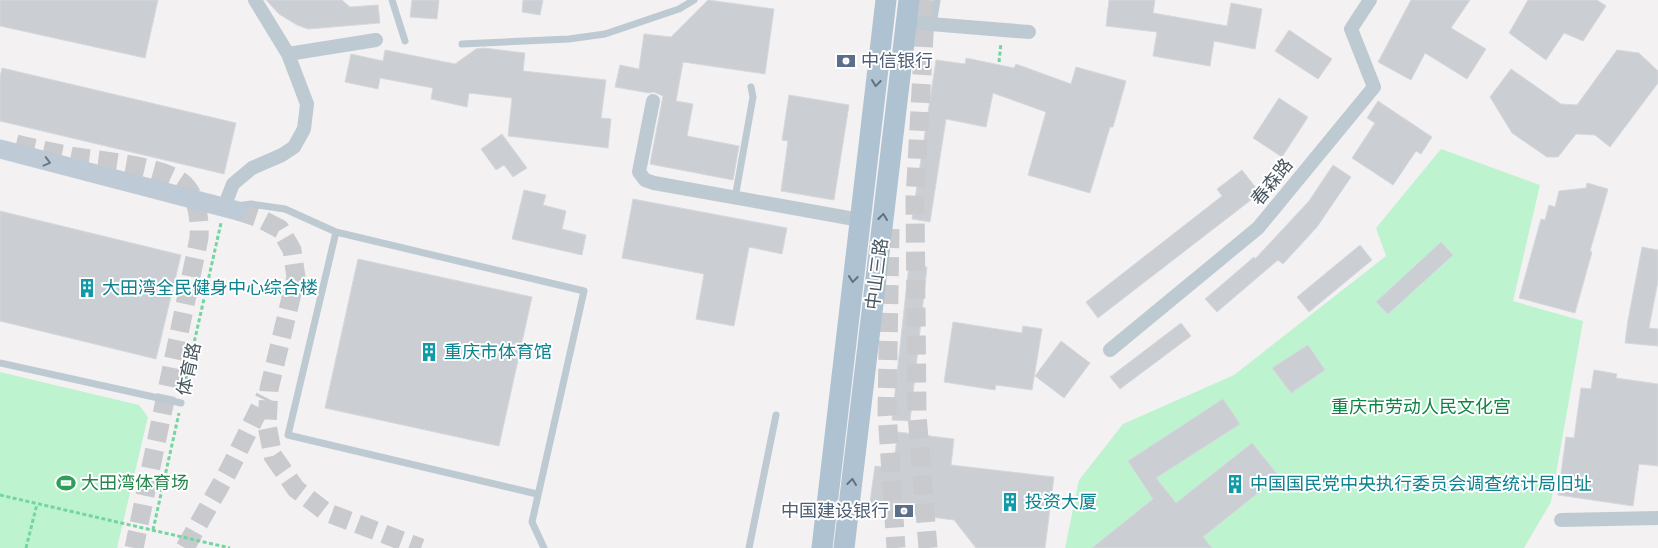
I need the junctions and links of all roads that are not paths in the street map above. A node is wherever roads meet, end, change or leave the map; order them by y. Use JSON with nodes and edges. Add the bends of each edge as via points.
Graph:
{"nodes":[{"id":1,"x":255,"y":0,"type":"edge"},
{"id":2,"x":392,"y":0,"type":"edge"},
{"id":3,"x":694,"y":0,"type":"edge"},
{"id":4,"x":886,"y":0,"type":"edge"},
{"id":5,"x":909,"y":0,"type":"edge"},
{"id":6,"x":937,"y":0,"type":"edge"},
{"id":7,"x":1370,"y":0,"type":"edge"},
{"id":8,"x":906,"y":22,"type":"junction"},
{"id":9,"x":933,"y":25,"type":"junction"},
{"id":10,"x":1029,"y":32,"type":"dead end"},
{"id":11,"x":376,"y":40,"type":"dead end"},
{"id":12,"x":405,"y":41,"type":"dead end"},
{"id":13,"x":462,"y":44,"type":"dead end"},
{"id":14,"x":288,"y":54,"type":"junction"},
{"id":15,"x":751,"y":87,"type":"dead end"},
{"id":16,"x":653,"y":101,"type":"dead end"},
{"id":17,"x":0,"y":149,"type":"edge"},
{"id":18,"x":735,"y":198,"type":"junction"},
{"id":19,"x":231,"y":209,"type":"junction"},
{"id":20,"x":860,"y":220,"type":"junction"},
{"id":21,"x":336,"y":232,"type":"junction"},
{"id":22,"x":1110,"y":350,"type":"dead end"},
{"id":23,"x":0,"y":363,"type":"edge"},
{"id":24,"x":181,"y":404,"type":"road end"},
{"id":25,"x":776,"y":415,"type":"dead end"},
{"id":26,"x":537,"y":494,"type":"junction"},
{"id":27,"x":1658,"y":518,"type":"edge"},
{"id":28,"x":1561,"y":520,"type":"dead end"},
{"id":29,"x":544,"y":548,"type":"edge"},
{"id":30,"x":750,"y":548,"type":"edge"},
{"id":31,"x":822,"y":548,"type":"edge"},
{"id":32,"x":844,"y":548,"type":"edge"}],
"edges":[{"from":1,"to":14,"type":"street"},
{"from":2,"to":12,"type":"lane"},
{"from":3,"to":13,"type":"lane","via":[[679,9],[605,34]]},
{"from":4,"to":20,"type":"main road","name":"中山三路","one_way":true},
{"from":5,"to":8,"type":"main road","name":"中山三路"},
{"from":6,"to":9,"type":"lane"},
{"from":7,"to":22,"type":"street","name":"春森路","via":[[1351,29],[1374,87],[1258,228]]},
{"from":8,"to":9,"type":"street"},
{"from":32,"to":8,"type":"main road","name":"中山三路","one_way":true},
{"from":9,"to":10,"type":"street"},
{"from":11,"to":14,"type":"street"},
{"from":14,"to":19,"type":"street","via":[[307,104],[304,128],[294,147],[252,168],[233,184]]},
{"from":15,"to":18,"type":"lane","via":[[753,97]]},
{"from":16,"to":18,"type":"street","via":[[639,172],[645,180]]},
{"from":17,"to":19,"type":"street","one_way":true},
{"from":18,"to":20,"type":"street"},
{"from":19,"to":21,"type":"lane","via":[[251,204],[285,209]]},
{"from":20,"to":31,"type":"main road","name":"中山三路","one_way":true},
{"from":21,"to":26,"type":"lane","via":[[584,291]]},
{"from":21,"to":26,"type":"lane","via":[[288,435]]},
{"from":23,"to":24,"type":"lane"},
{"from":25,"to":30,"type":"lane"},
{"from":26,"to":29,"type":"lane","via":[[532,522]]},
{"from":27,"to":28,"type":"street"}]}
